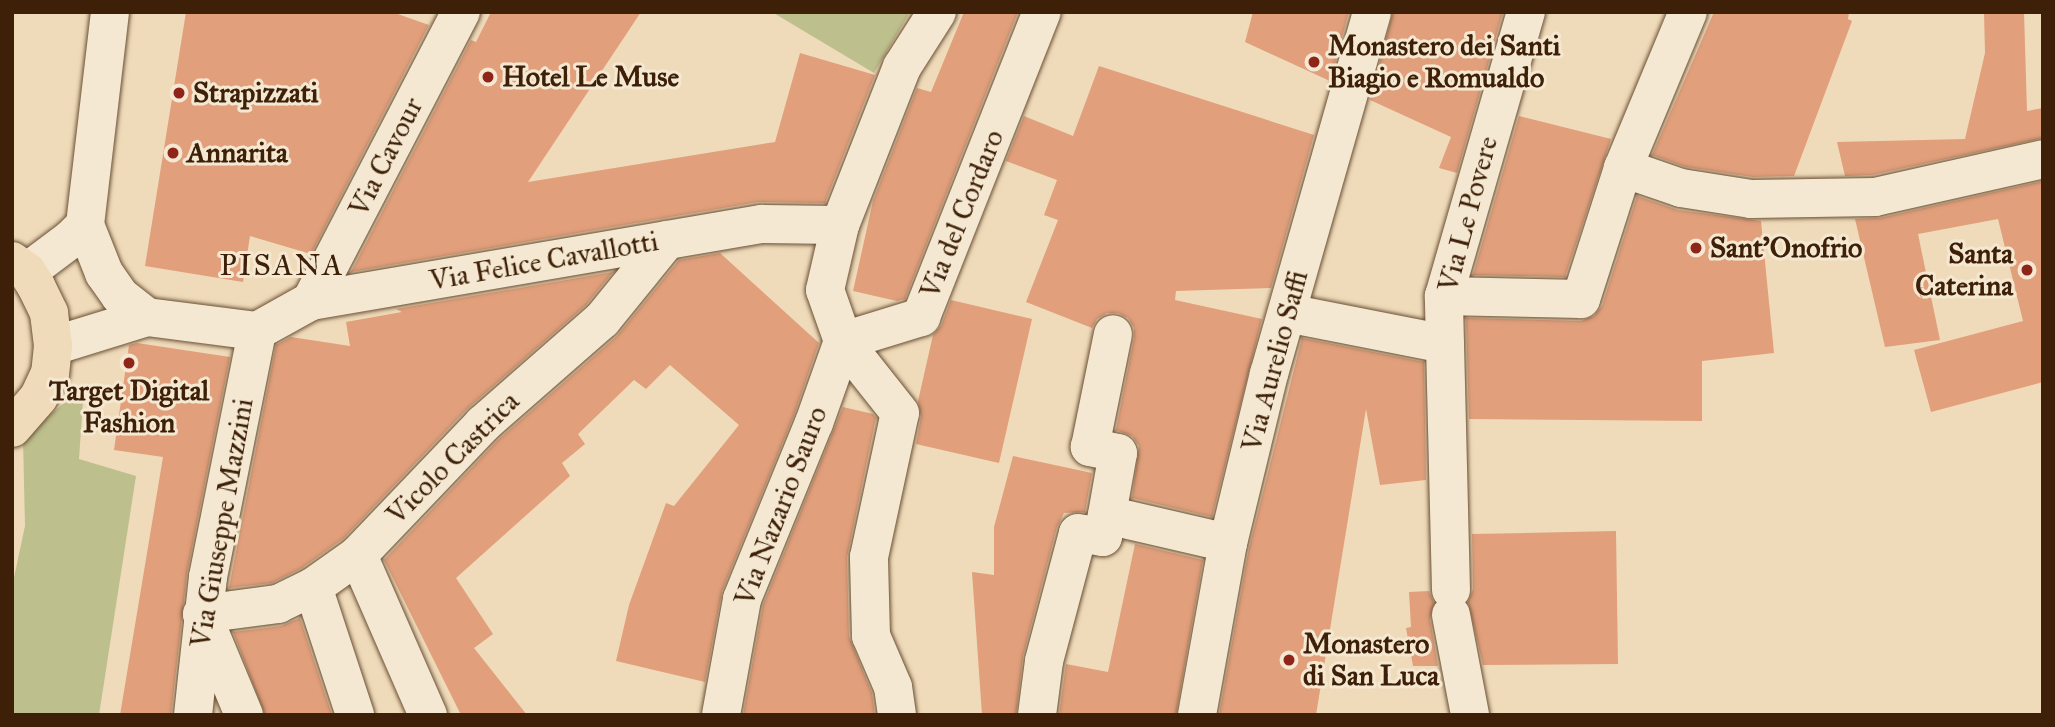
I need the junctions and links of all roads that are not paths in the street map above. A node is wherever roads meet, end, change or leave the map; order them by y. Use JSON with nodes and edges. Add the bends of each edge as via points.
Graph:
{"nodes":[{"id":1,"x":110,"y":12,"type":"edge"},
{"id":2,"x":461,"y":12,"type":"edge"},
{"id":3,"x":937,"y":12,"type":"edge"},
{"id":4,"x":1042,"y":12,"type":"edge"},
{"id":5,"x":1372,"y":12,"type":"edge"},
{"id":6,"x":1526,"y":12,"type":"edge"},
{"id":7,"x":1688,"y":12,"type":"edge"},
{"id":8,"x":2043,"y":159,"type":"edge"},
{"id":9,"x":1623,"y":168,"type":"junction"},
{"id":10,"x":85,"y":225,"type":"junction"},
{"id":11,"x":840,"y":225,"type":"junction"},
{"id":12,"x":667,"y":240,"type":"junction"},
{"id":13,"x":20,"y":266,"type":"edge"},
{"id":14,"x":1444,"y":296,"type":"junction"},
{"id":15,"x":311,"y":301,"type":"junction"},
{"id":16,"x":1287,"y":313,"type":"junction"},
{"id":17,"x":146,"y":317,"type":"junction"},
{"id":18,"x":257,"y":331,"type":"junction"},
{"id":19,"x":1113,"y":334,"type":"dead end"},
{"id":20,"x":843,"y":341,"type":"junction"},
{"id":21,"x":1445,"y":344,"type":"junction"},
{"id":22,"x":53,"y":346,"type":"junction"},
{"id":23,"x":12,"y":428,"type":"edge"},
{"id":24,"x":1107,"y":515,"type":"junction"},
{"id":25,"x":1228,"y":543,"type":"junction"},
{"id":26,"x":363,"y":549,"type":"junction"},
{"id":27,"x":313,"y":587,"type":"junction"},
{"id":28,"x":202,"y":614,"type":"junction"},
{"id":29,"x":193,"y":715,"type":"edge"},
{"id":30,"x":244,"y":715,"type":"edge"},
{"id":31,"x":355,"y":715,"type":"edge"},
{"id":32,"x":428,"y":715,"type":"edge"},
{"id":33,"x":720,"y":715,"type":"edge"},
{"id":34,"x":897,"y":715,"type":"edge"},
{"id":35,"x":1037,"y":715,"type":"edge"},
{"id":36,"x":1197,"y":715,"type":"edge"},
{"id":37,"x":1470,"y":715,"type":"edge"}],
"edges":[{"from":1,"to":10,"type":"street"},
{"from":2,"to":15,"type":"street","name":"Via Cavour"},
{"from":3,"to":11,"type":"street","via":[[902,67]]},
{"from":4,"to":20,"type":"street","name":"Via del Cordaro","via":[[921,317]]},
{"from":5,"to":16,"type":"street","name":"Via Aurelio Saffi"},
{"from":6,"to":14,"type":"street","name":"Via Le Povere"},
{"from":7,"to":9,"type":"street"},
{"from":8,"to":9,"type":"street","via":[[1874,197],[1751,199],[1681,188]]},
{"from":9,"to":14,"type":"street","via":[[1581,299]]},
{"from":10,"to":13,"type":"street","via":[[71,239]]},
{"from":10,"to":17,"type":"street","via":[[104,273],[120,296]]},
{"from":11,"to":12,"type":"street","name":"Via Felice Cavallotti","via":[[762,224]]},
{"from":11,"to":20,"type":"street","via":[[825,290]]},
{"from":12,"to":15,"type":"street","name":"Via Felice Cavallotti"},
{"from":12,"to":26,"type":"street","name":"Vicolo Castrica","via":[[602,320],[483,424]]},
{"from":13,"to":22,"type":"main road","via":[[49,313]]},
{"from":14,"to":21,"type":"street","name":"Via Le Povere"},
{"from":15,"to":18,"type":"street","name":"Via Felice Cavallotti"},
{"from":16,"to":21,"type":"street"},
{"from":16,"to":25,"type":"street","name":"Via Aurelio Saffi"},
{"from":17,"to":18,"type":"street"},
{"from":17,"to":22,"type":"street"},
{"from":18,"to":28,"type":"street","name":"Via Giuseppe Mazzini"},
{"from":19,"to":24,"type":"street","via":[[1090,447],[1118,453]]},
{"from":20,"to":33,"type":"street","name":"Via Nazario Sauro","via":[[742,599]]},
{"from":20,"to":34,"type":"street","via":[[900,413],[869,557],[871,636],[893,687]]},
{"from":21,"to":37,"type":"street","name":"Via Le Povere","via":[[1451,602]]},
{"from":22,"to":23,"type":"main road","via":[[50,373],[39,397]]},
{"from":24,"to":25,"type":"street"},
{"from":24,"to":35,"type":"street","via":[[1103,537],[1077,533],[1044,661]]},
{"from":25,"to":36,"type":"street","name":"Via Aurelio Saffi"},
{"from":26,"to":27,"type":"street","name":"Vicolo Castrica"},
{"from":26,"to":32,"type":"street"},
{"from":27,"to":28,"type":"street","name":"Vicolo Castrica","via":[[278,604]]},
{"from":27,"to":31,"type":"street"},
{"from":28,"to":29,"type":"street","name":"Via Giuseppe Mazzini"},
{"from":28,"to":30,"type":"street"}]}
